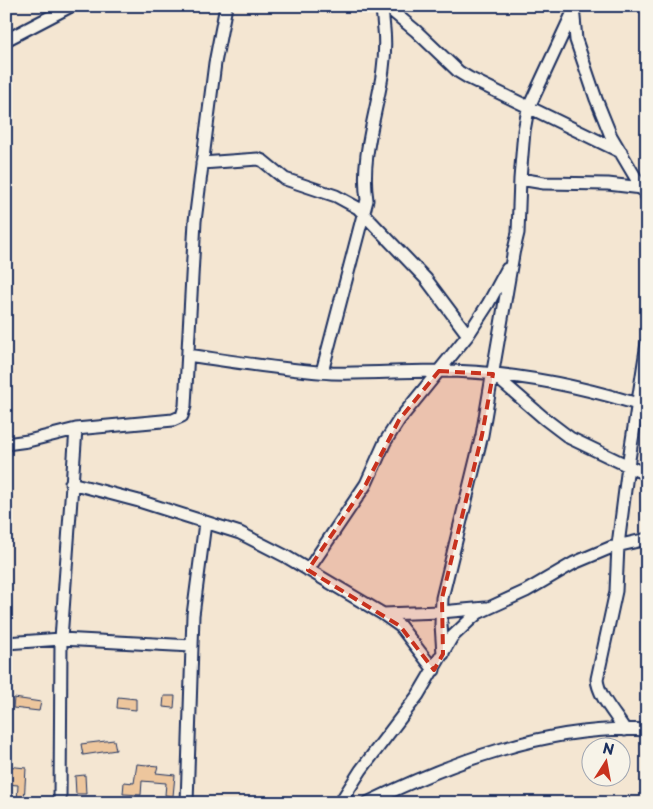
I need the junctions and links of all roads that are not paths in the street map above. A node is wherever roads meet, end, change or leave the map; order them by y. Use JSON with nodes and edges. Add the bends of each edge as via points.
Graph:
{"nodes":[{"id":1,"x":71,"y":6,"type":"edge"},
{"id":2,"x":226,"y":6,"type":"edge"},
{"id":3,"x":381,"y":6,"type":"edge"},
{"id":4,"x":386,"y":6,"type":"edge"},
{"id":5,"x":573,"y":9,"type":"edge"},
{"id":6,"x":6,"y":40,"type":"edge"},
{"id":7,"x":529,"y":106,"type":"junction"},
{"id":8,"x":621,"y":152,"type":"junction"},
{"id":9,"x":202,"y":163,"type":"junction"},
{"id":10,"x":520,"y":179,"type":"junction"},
{"id":11,"x":644,"y":192,"type":"edge"},
{"id":12,"x":364,"y":213,"type":"junction"},
{"id":13,"x":514,"y":249,"type":"junction"},
{"id":14,"x":468,"y":335,"type":"junction"},
{"id":15,"x":647,"y":343,"type":"edge"},
{"id":16,"x":188,"y":356,"type":"junction"},
{"id":17,"x":440,"y":371,"type":"junction"},
{"id":18,"x":322,"y":372,"type":"junction"},
{"id":19,"x":493,"y":374,"type":"junction"},
{"id":20,"x":642,"y":405,"type":"edge"},
{"id":21,"x":76,"y":429,"type":"junction"},
{"id":22,"x":6,"y":444,"type":"edge"},
{"id":23,"x":628,"y":466,"type":"junction"},
{"id":24,"x":647,"y":474,"type":"edge"},
{"id":25,"x":71,"y":483,"type":"junction"},
{"id":26,"x":205,"y":522,"type":"junction"},
{"id":27,"x":647,"y":539,"type":"edge"},
{"id":28,"x":618,"y":545,"type":"junction"},
{"id":29,"x":308,"y":570,"type":"junction"},
{"id":30,"x":490,"y":608,"type":"junction"},
{"id":31,"x":441,"y":612,"type":"junction"},
{"id":32,"x":383,"y":614,"type":"junction"},
{"id":33,"x":61,"y":639,"type":"junction"},
{"id":34,"x":6,"y":643,"type":"edge"},
{"id":35,"x":192,"y":646,"type":"junction"},
{"id":36,"x":443,"y":654,"type":"junction"},
{"id":37,"x":434,"y":670,"type":"junction"},
{"id":38,"x":625,"y":730,"type":"junction"},
{"id":39,"x":647,"y":730,"type":"edge"},
{"id":40,"x":60,"y":803,"type":"edge"},
{"id":41,"x":187,"y":803,"type":"edge"},
{"id":42,"x":340,"y":803,"type":"edge"},
{"id":43,"x":367,"y":803,"type":"edge"}],
"edges":[{"from":1,"to":6,"type":"street"},
{"from":2,"to":9,"type":"street"},
{"from":3,"to":12,"type":"street","via":[[386,53],[366,160],[367,200]]},
{"from":4,"to":7,"type":"street","via":[[459,72]]},
{"from":5,"to":7,"type":"street"},
{"from":5,"to":8,"type":"street","via":[[576,40],[596,99]]},
{"from":7,"to":8,"type":"street"},
{"from":7,"to":10,"type":"street"},
{"from":8,"to":11,"type":"street"},
{"from":9,"to":12,"type":"street","via":[[263,160],[285,179],[336,196]]},
{"from":9,"to":16,"type":"street","via":[[195,221]]},
{"from":10,"to":11,"type":"street","via":[[608,184]]},
{"from":10,"to":13,"type":"street"},
{"from":12,"to":14,"type":"street","via":[[426,279]]},
{"from":12,"to":18,"type":"street"},
{"from":13,"to":14,"type":"street","via":[[504,278]]},
{"from":13,"to":19,"type":"street"},
{"from":14,"to":17,"type":"street"},
{"from":15,"to":20,"type":"street"},
{"from":16,"to":18,"type":"street"},
{"from":16,"to":21,"type":"street","via":[[182,416],[173,420]]},
{"from":17,"to":18,"type":"street"},
{"from":17,"to":19,"type":"street"},
{"from":17,"to":29,"type":"street","via":[[399,420],[366,484]]},
{"from":19,"to":20,"type":"street","via":[[541,379]]},
{"from":19,"to":23,"type":"street","via":[[570,438]]},
{"from":19,"to":31,"type":"street"},
{"from":20,"to":23,"type":"street"},
{"from":21,"to":22,"type":"street"},
{"from":21,"to":25,"type":"street"},
{"from":23,"to":24,"type":"street"},
{"from":23,"to":28,"type":"street"},
{"from":25,"to":26,"type":"street"},
{"from":25,"to":33,"type":"street"},
{"from":26,"to":29,"type":"street","via":[[240,533]]},
{"from":26,"to":35,"type":"street"},
{"from":27,"to":28,"type":"street"},
{"from":28,"to":30,"type":"street","via":[[574,563]]},
{"from":28,"to":38,"type":"street","via":[[616,591],[597,688]]},
{"from":29,"to":32,"type":"street"},
{"from":30,"to":31,"type":"street"},
{"from":30,"to":36,"type":"street","via":[[478,613],[461,628]]},
{"from":31,"to":32,"type":"street"},
{"from":31,"to":36,"type":"street"},
{"from":32,"to":37,"type":"street","via":[[408,634]]},
{"from":33,"to":34,"type":"street"},
{"from":33,"to":35,"type":"street"},
{"from":33,"to":40,"type":"street"},
{"from":35,"to":41,"type":"street"},
{"from":36,"to":37,"type":"street"},
{"from":37,"to":42,"type":"street"},
{"from":38,"to":39,"type":"street"},
{"from":38,"to":43,"type":"street","via":[[591,730],[470,758]]}]}
